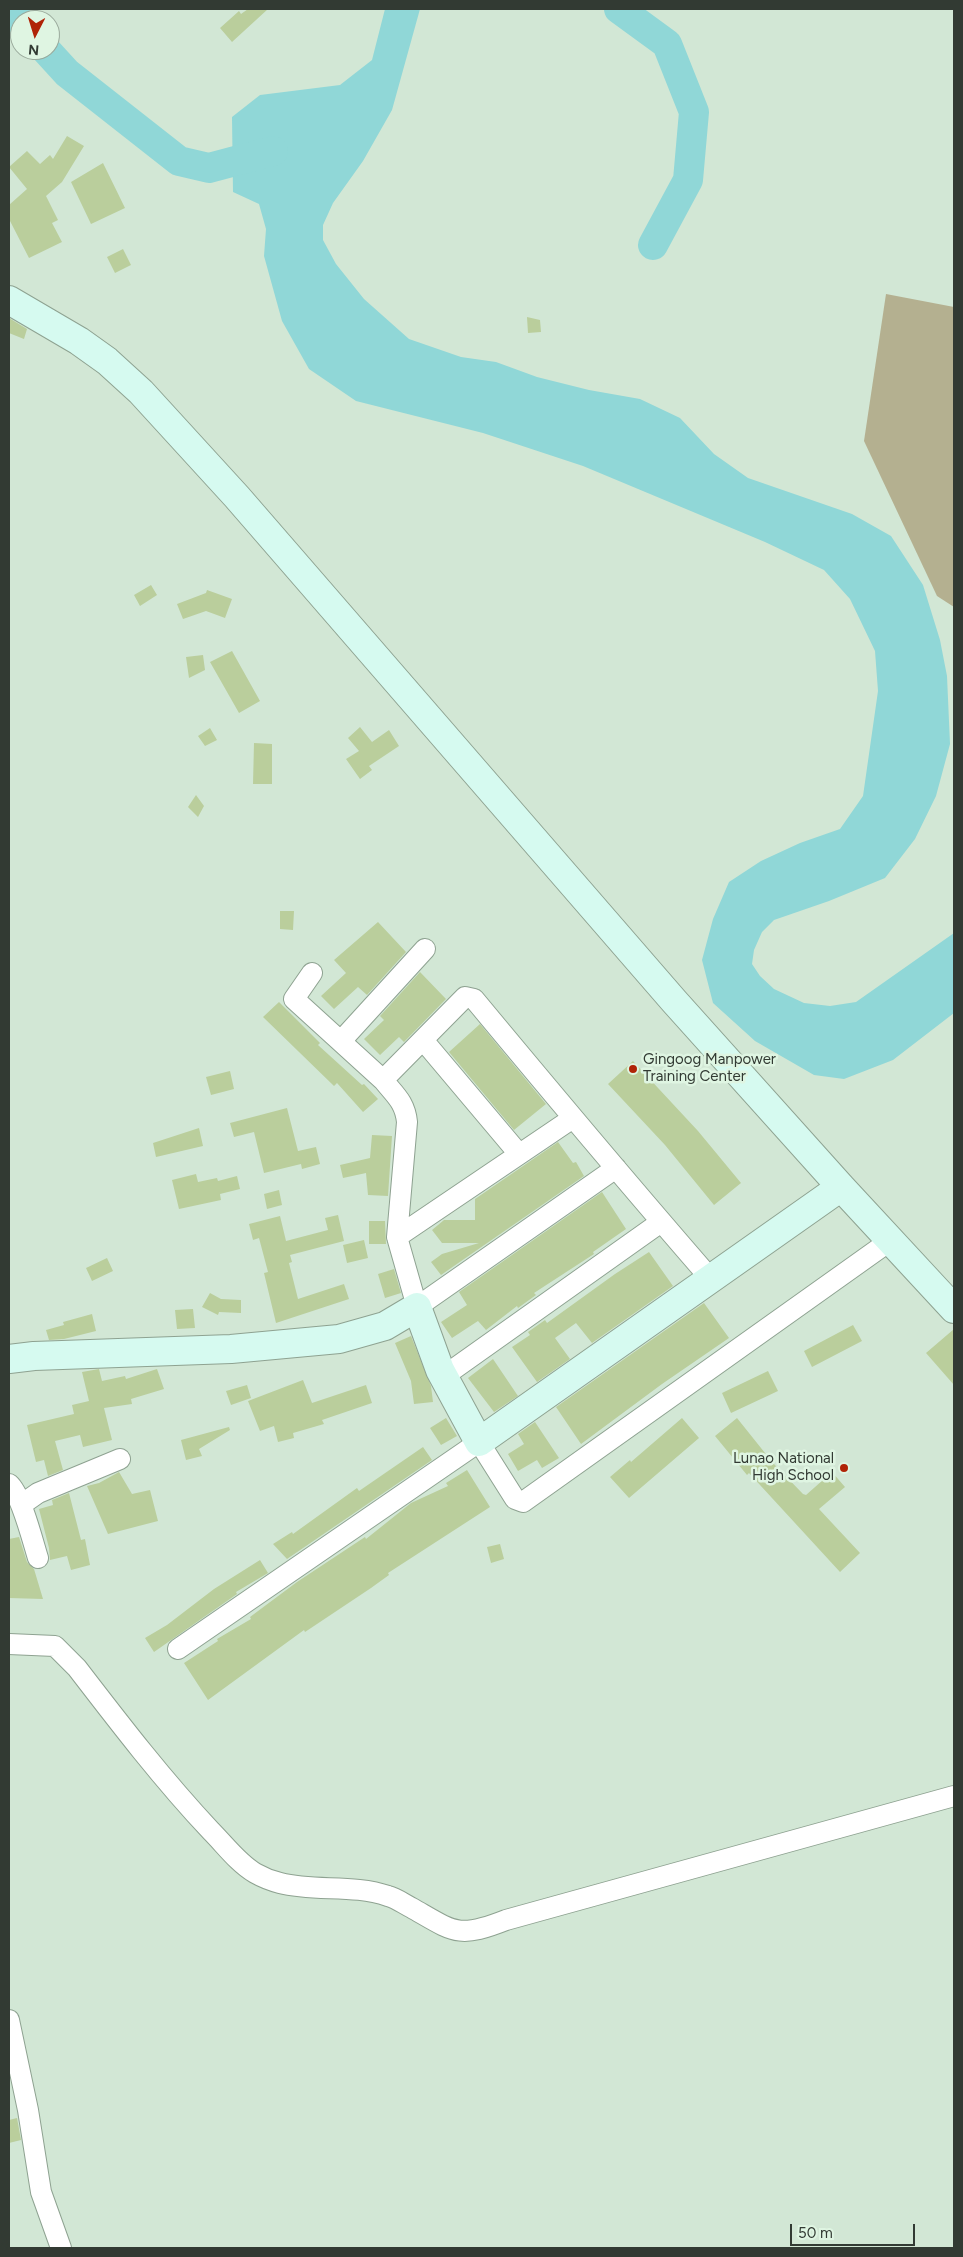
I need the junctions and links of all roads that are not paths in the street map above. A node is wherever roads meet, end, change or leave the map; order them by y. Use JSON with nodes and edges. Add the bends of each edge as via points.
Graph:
{"nodes":[{"id":1,"x":9,"y":300,"type":"edge"},
{"id":2,"x":425,"y":949,"type":"dead end"},
{"id":3,"x":312,"y":973,"type":"dead end"},
{"id":4,"x":423,"y":1040,"type":"junction"},
{"id":5,"x":341,"y":1041,"type":"junction"},
{"id":6,"x":383,"y":1080,"type":"junction"},
{"id":7,"x":572,"y":1118,"type":"junction"},
{"id":8,"x":518,"y":1154,"type":"junction"},
{"id":9,"x":616,"y":1168,"type":"junction"},
{"id":10,"x":841,"y":1187,"type":"junction"},
{"id":11,"x":661,"y":1222,"type":"junction"},
{"id":12,"x":397,"y":1237,"type":"junction"},
{"id":13,"x":891,"y":1240,"type":"junction"},
{"id":14,"x":710,"y":1278,"type":"junction"},
{"id":15,"x":417,"y":1307,"type":"junction"},
{"id":16,"x":954,"y":1309,"type":"edge"},
{"id":17,"x":9,"y":1359,"type":"edge"},
{"id":18,"x":444,"y":1376,"type":"junction"},
{"id":19,"x":479,"y":1442,"type":"junction"},
{"id":20,"x":120,"y":1459,"type":"dead end"},
{"id":21,"x":9,"y":1484,"type":"edge"},
{"id":22,"x":21,"y":1505,"type":"junction"},
{"id":23,"x":38,"y":1558,"type":"dead end"},
{"id":24,"x":9,"y":1644,"type":"edge"},
{"id":25,"x":178,"y":1649,"type":"dead end"},
{"id":26,"x":954,"y":1796,"type":"edge"},
{"id":27,"x":9,"y":2020,"type":"edge"},
{"id":28,"x":61,"y":2248,"type":"edge"}],
"edges":[{"from":1,"to":10,"type":"street","via":[[79,340],[141,392],[237,497],[674,1001]]},
{"from":2,"to":5,"type":"street"},
{"from":3,"to":5,"type":"street","via":[[294,999]]},
{"from":4,"to":6,"type":"street"},
{"from":4,"to":7,"type":"street","via":[[465,997],[474,999]]},
{"from":4,"to":8,"type":"street"},
{"from":5,"to":6,"type":"street"},
{"from":6,"to":12,"type":"street","via":[[404,1105],[407,1122]]},
{"from":7,"to":8,"type":"street"},
{"from":7,"to":9,"type":"street"},
{"from":8,"to":12,"type":"street"},
{"from":9,"to":11,"type":"street"},
{"from":9,"to":15,"type":"street"},
{"from":10,"to":13,"type":"street"},
{"from":10,"to":14,"type":"street"},
{"from":11,"to":14,"type":"street"},
{"from":11,"to":18,"type":"street"},
{"from":12,"to":15,"type":"street"},
{"from":13,"to":16,"type":"street"},
{"from":13,"to":19,"type":"street","via":[[523,1502],[516,1499]]},
{"from":14,"to":19,"type":"street"},
{"from":15,"to":17,"type":"street","via":[[385,1326],[339,1339],[231,1349]]},
{"from":15,"to":18,"type":"street"},
{"from":18,"to":19,"type":"street"},
{"from":19,"to":25,"type":"street"},
{"from":20,"to":22,"type":"street","via":[[38,1494]]},
{"from":21,"to":22,"type":"street"},
{"from":22,"to":23,"type":"street"},
{"from":24,"to":26,"type":"street","via":[[50,1645],[66,1656],[200,1819],[255,1873],[279,1883],[374,1891],[392,1897],[455,1931],[488,1927]]},
{"from":27,"to":28,"type":"street","via":[[42,2192]]}]}
